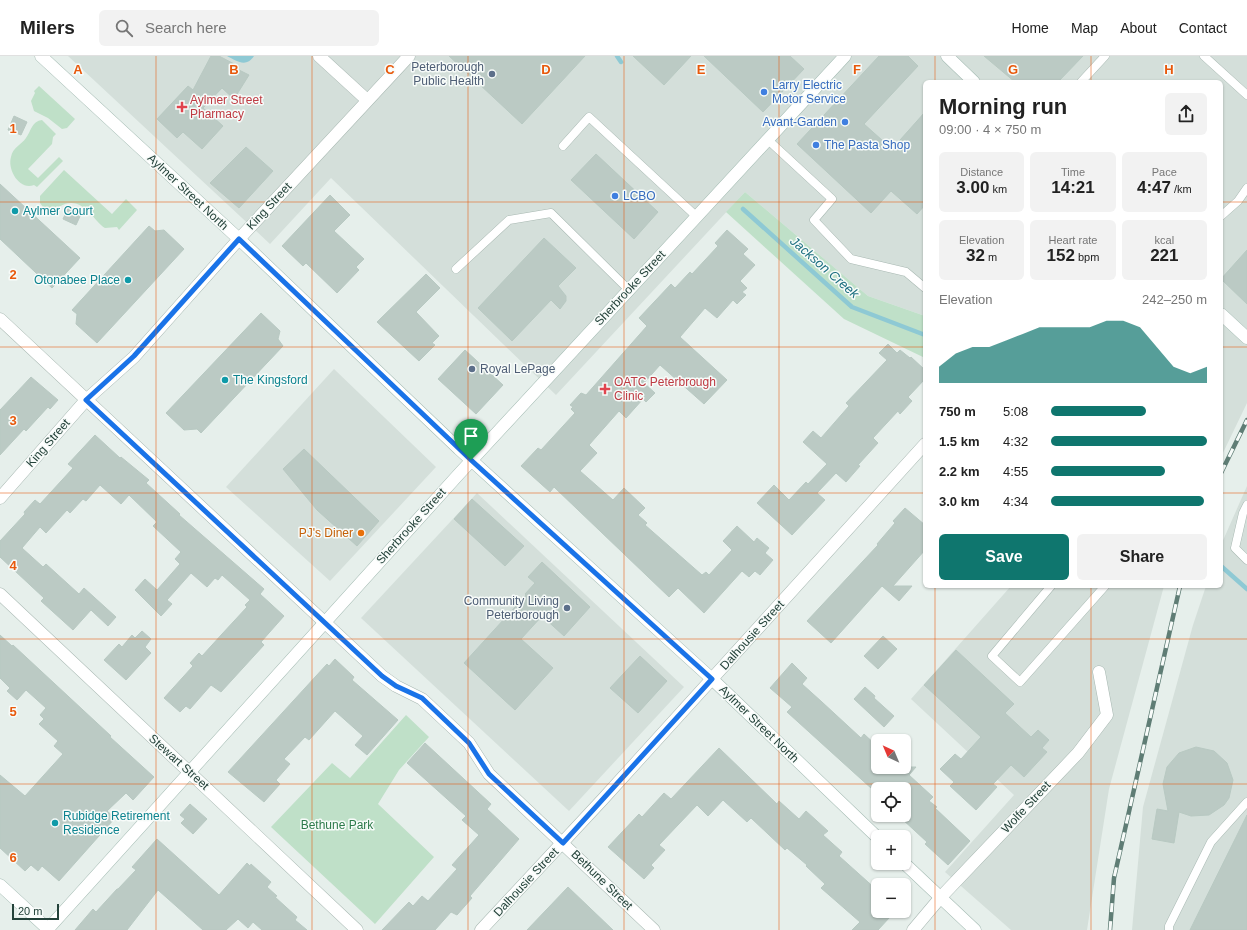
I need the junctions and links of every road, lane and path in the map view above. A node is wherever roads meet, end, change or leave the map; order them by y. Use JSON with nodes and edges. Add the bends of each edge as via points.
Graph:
{"nodes":[{"id":1,"x":40,"y":56,"type":"edge"},
{"id":2,"x":319,"y":56,"type":"edge"},
{"id":3,"x":409,"y":56,"type":"edge"},
{"id":4,"x":845,"y":56,"type":"edge"},
{"id":5,"x":947,"y":56,"type":"edge"},
{"id":6,"x":1105,"y":56,"type":"edge"},
{"id":7,"x":1204,"y":56,"type":"edge"},
{"id":8,"x":972,"y":80,"type":"edge"},
{"id":9,"x":1083,"y":80,"type":"edge"},
{"id":10,"x":1247,"y":95,"type":"edge"},
{"id":11,"x":367,"y":100,"type":"junction"},
{"id":12,"x":767,"y":139,"type":"junction"},
{"id":13,"x":563,"y":146,"type":"dead end"},
{"id":14,"x":1247,"y":188,"type":"edge"},
{"id":15,"x":1223,"y":214,"type":"edge"},
{"id":16,"x":696,"y":216,"type":"junction"},
{"id":17,"x":239,"y":239,"type":"junction"},
{"id":18,"x":456,"y":269,"type":"dead end"},
{"id":19,"x":923,"y":286,"type":"edge"},
{"id":20,"x":629,"y":290,"type":"junction"},
{"id":21,"x":0,"y":319,"type":"edge"},
{"id":22,"x":1223,"y":319,"type":"edge"},
{"id":23,"x":1247,"y":338,"type":"edge"},
{"id":24,"x":86,"y":400,"type":"junction"},
{"id":25,"x":923,"y":446,"type":"edge"},
{"id":26,"x":471,"y":460,"type":"junction"},
{"id":27,"x":0,"y":498,"type":"edge"},
{"id":28,"x":1247,"y":505,"type":"edge"},
{"id":29,"x":1247,"y":560,"type":"edge"},
{"id":30,"x":1049,"y":588,"type":"edge"},
{"id":31,"x":1103,"y":588,"type":"edge"},
{"id":32,"x":0,"y":594,"type":"edge"},
{"id":33,"x":325,"y":622,"type":"junction"},
{"id":34,"x":1099,"y":672,"type":"dead end"},
{"id":35,"x":712,"y":679,"type":"junction"},
{"id":36,"x":190,"y":772,"type":"junction"},
{"id":37,"x":1247,"y":802,"type":"edge"},
{"id":38,"x":871,"y":831,"type":"edge"},
{"id":39,"x":563,"y":843,"type":"junction"},
{"id":40,"x":911,"y":870,"type":"edge"},
{"id":41,"x":0,"y":885,"type":"edge"},
{"id":42,"x":940,"y":898,"type":"junction"},
{"id":43,"x":48,"y":930,"type":"edge"},
{"id":44,"x":357,"y":930,"type":"edge"},
{"id":45,"x":481,"y":930,"type":"edge"},
{"id":46,"x":654,"y":930,"type":"edge"},
{"id":47,"x":913,"y":930,"type":"edge"},
{"id":48,"x":975,"y":930,"type":"edge"},
{"id":49,"x":1169,"y":930,"type":"edge"}],
"edges":[{"from":1,"to":17,"type":"street","name":"Aylmer Street North"},
{"from":2,"to":11,"type":"street"},
{"from":3,"to":11,"type":"street","name":"King Street"},
{"from":4,"to":12,"type":"street","name":"Sherbrooke Street"},
{"from":5,"to":8,"type":"street"},
{"from":6,"to":9,"type":"lane"},
{"from":7,"to":10,"type":"lane"},
{"from":11,"to":17,"type":"street","name":"King Street"},
{"from":12,"to":16,"type":"street","name":"Sherbrooke Street"},
{"from":12,"to":19,"type":"lane","via":[[832,199],[814,220],[851,258],[906,272]]},
{"from":13,"to":16,"type":"lane","via":[[589,117]]},
{"from":14,"to":15,"type":"lane","via":[[1238,201]]},
{"from":16,"to":20,"type":"street","name":"Sherbrooke Street"},
{"from":17,"to":24,"type":"street","name":"King Street","via":[[134,356]]},
{"from":17,"to":26,"type":"street","name":"Aylmer Street North"},
{"from":18,"to":20,"type":"lane","via":[[509,220],[551,213]]},
{"from":20,"to":26,"type":"street","name":"Sherbrooke Street"},
{"from":21,"to":24,"type":"street"},
{"from":22,"to":23,"type":"street"},
{"from":24,"to":27,"type":"street","name":"King Street"},
{"from":24,"to":33,"type":"street"},
{"from":25,"to":35,"type":"street","name":"Dalhousie Street"},
{"from":26,"to":33,"type":"street","name":"Sherbrooke Street"},
{"from":26,"to":35,"type":"street","name":"Aylmer Street North"},
{"from":28,"to":29,"type":"lane","via":[[1235,548]]},
{"from":30,"to":31,"type":"lane","via":[[992,656],[1020,682]]},
{"from":32,"to":36,"type":"street","name":"Stewart Street"},
{"from":33,"to":36,"type":"street","name":"Sherbrooke Street"},
{"from":33,"to":39,"type":"street","name":"Bethune Street","via":[[391,683],[422,698],[469,743],[489,774]]},
{"from":34,"to":42,"type":"street","name":"Wolfe Street","via":[[1107,715],[1078,753]]},
{"from":35,"to":38,"type":"street","name":"Aylmer Street North"},
{"from":35,"to":39,"type":"street","name":"Dalhousie Street"},
{"from":36,"to":43,"type":"street","name":"Sherbrooke Street"},
{"from":36,"to":44,"type":"street","name":"Stewart Street"},
{"from":37,"to":49,"type":"lane","via":[[1211,842]]},
{"from":39,"to":45,"type":"street","name":"Dalhousie Street"},
{"from":39,"to":46,"type":"street","name":"Bethune Street"},
{"from":40,"to":42,"type":"street"},
{"from":41,"to":43,"type":"street"},
{"from":42,"to":47,"type":"street","name":"Wolfe Street"},
{"from":42,"to":48,"type":"street"}]}
